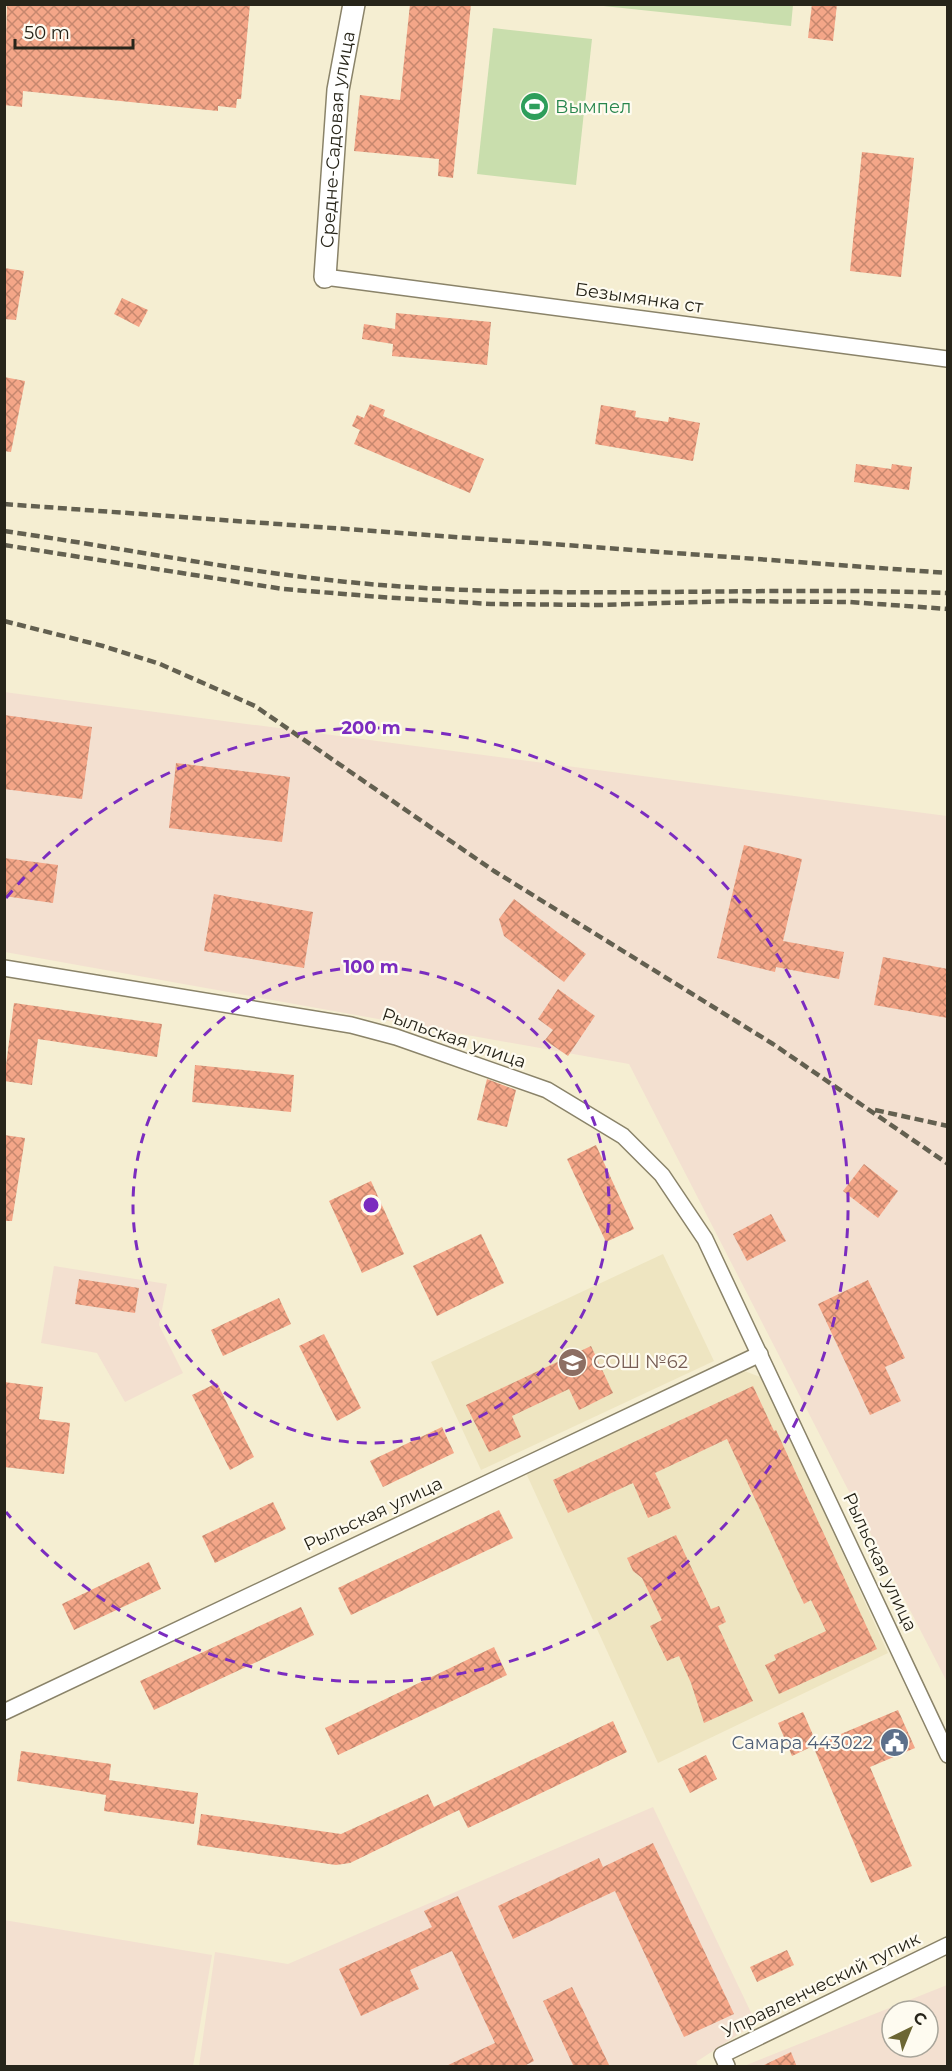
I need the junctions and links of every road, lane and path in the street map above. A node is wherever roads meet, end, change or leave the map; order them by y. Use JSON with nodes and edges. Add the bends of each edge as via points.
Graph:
{"nodes":[{"id":1,"x":354,"y":4,"type":"edge"},
{"id":2,"x":326,"y":277,"type":"joint"},
{"id":3,"x":947,"y":359,"type":"edge"},
{"id":4,"x":4,"y":968,"type":"edge"},
{"id":5,"x":760,"y":1354,"type":"junction"},
{"id":6,"x":4,"y":1712,"type":"edge"},
{"id":7,"x":948,"y":1755,"type":"edge"},
{"id":8,"x":948,"y":1945,"type":"edge"},
{"id":9,"x":727,"y":2067,"type":"edge"}],
"edges":[{"from":1,"to":2,"type":"street","name":"Средне-Садовая улица","via":[[338,90]]},
{"from":2,"to":3,"type":"street","name":"Безымянка ст"},
{"from":4,"to":5,"type":"street","name":"Рыльская улица","via":[[351,1025],[547,1090],[623,1136],[662,1175],[705,1239]]},
{"from":5,"to":6,"type":"street","name":"Рыльская улица"},
{"from":5,"to":7,"type":"street","name":"Рыльская улица"},
{"from":8,"to":9,"type":"street","name":"Управленческий тупик","via":[[723,2055]]}]}
